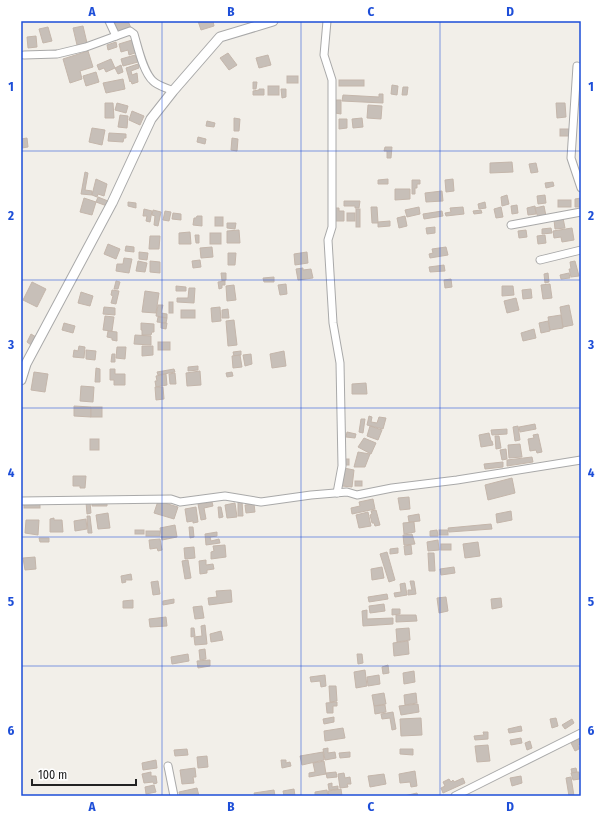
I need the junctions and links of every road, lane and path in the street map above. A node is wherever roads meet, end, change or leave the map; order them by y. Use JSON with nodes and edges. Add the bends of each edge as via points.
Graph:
{"nodes":[{"id":1,"x":109,"y":21,"type":"edge"},
{"id":2,"x":273,"y":21,"type":"edge"},
{"id":3,"x":327,"y":21,"type":"edge"},
{"id":4,"x":116,"y":36,"type":"junction"},
{"id":5,"x":24,"y":55,"type":"dead end"},
{"id":6,"x":576,"y":66,"type":"dead end"},
{"id":7,"x":173,"y":91,"type":"junction"},
{"id":8,"x":581,"y":188,"type":"edge"},
{"id":9,"x":581,"y":212,"type":"edge"},
{"id":10,"x":511,"y":225,"type":"dead end"},
{"id":11,"x":581,"y":250,"type":"edge"},
{"id":12,"x":540,"y":260,"type":"dead end"},
{"id":13,"x":21,"y":380,"type":"edge"},
{"id":14,"x":581,"y":460,"type":"edge"},
{"id":15,"x":337,"y":493,"type":"junction"},
{"id":16,"x":21,"y":500,"type":"edge"},
{"id":17,"x":581,"y":733,"type":"edge"},
{"id":18,"x":168,"y":766,"type":"dead end"},
{"id":19,"x":174,"y":796,"type":"edge"},
{"id":20,"x":455,"y":796,"type":"edge"}],
"edges":[{"from":1,"to":4,"type":"street"},
{"from":2,"to":7,"type":"street","via":[[220,38]]},
{"from":3,"to":15,"type":"street","via":[[324,55],[332,80],[332,227],[328,240],[333,323],[340,363],[342,423],[342,466]]},
{"from":4,"to":5,"type":"street","via":[[57,54]]},
{"from":4,"to":7,"type":"street","via":[[132,32],[150,78]]},
{"from":6,"to":8,"type":"street","via":[[571,158]]},
{"from":7,"to":13,"type":"street","via":[[152,119],[112,203],[26,364]]},
{"from":9,"to":10,"type":"street"},
{"from":11,"to":12,"type":"street"},
{"from":14,"to":15,"type":"street","via":[[357,495]]},
{"from":15,"to":16,"type":"street","via":[[311,494],[261,502],[225,496],[180,502],[171,499]]},
{"from":17,"to":20,"type":"street"},
{"from":18,"to":19,"type":"street"}]}
